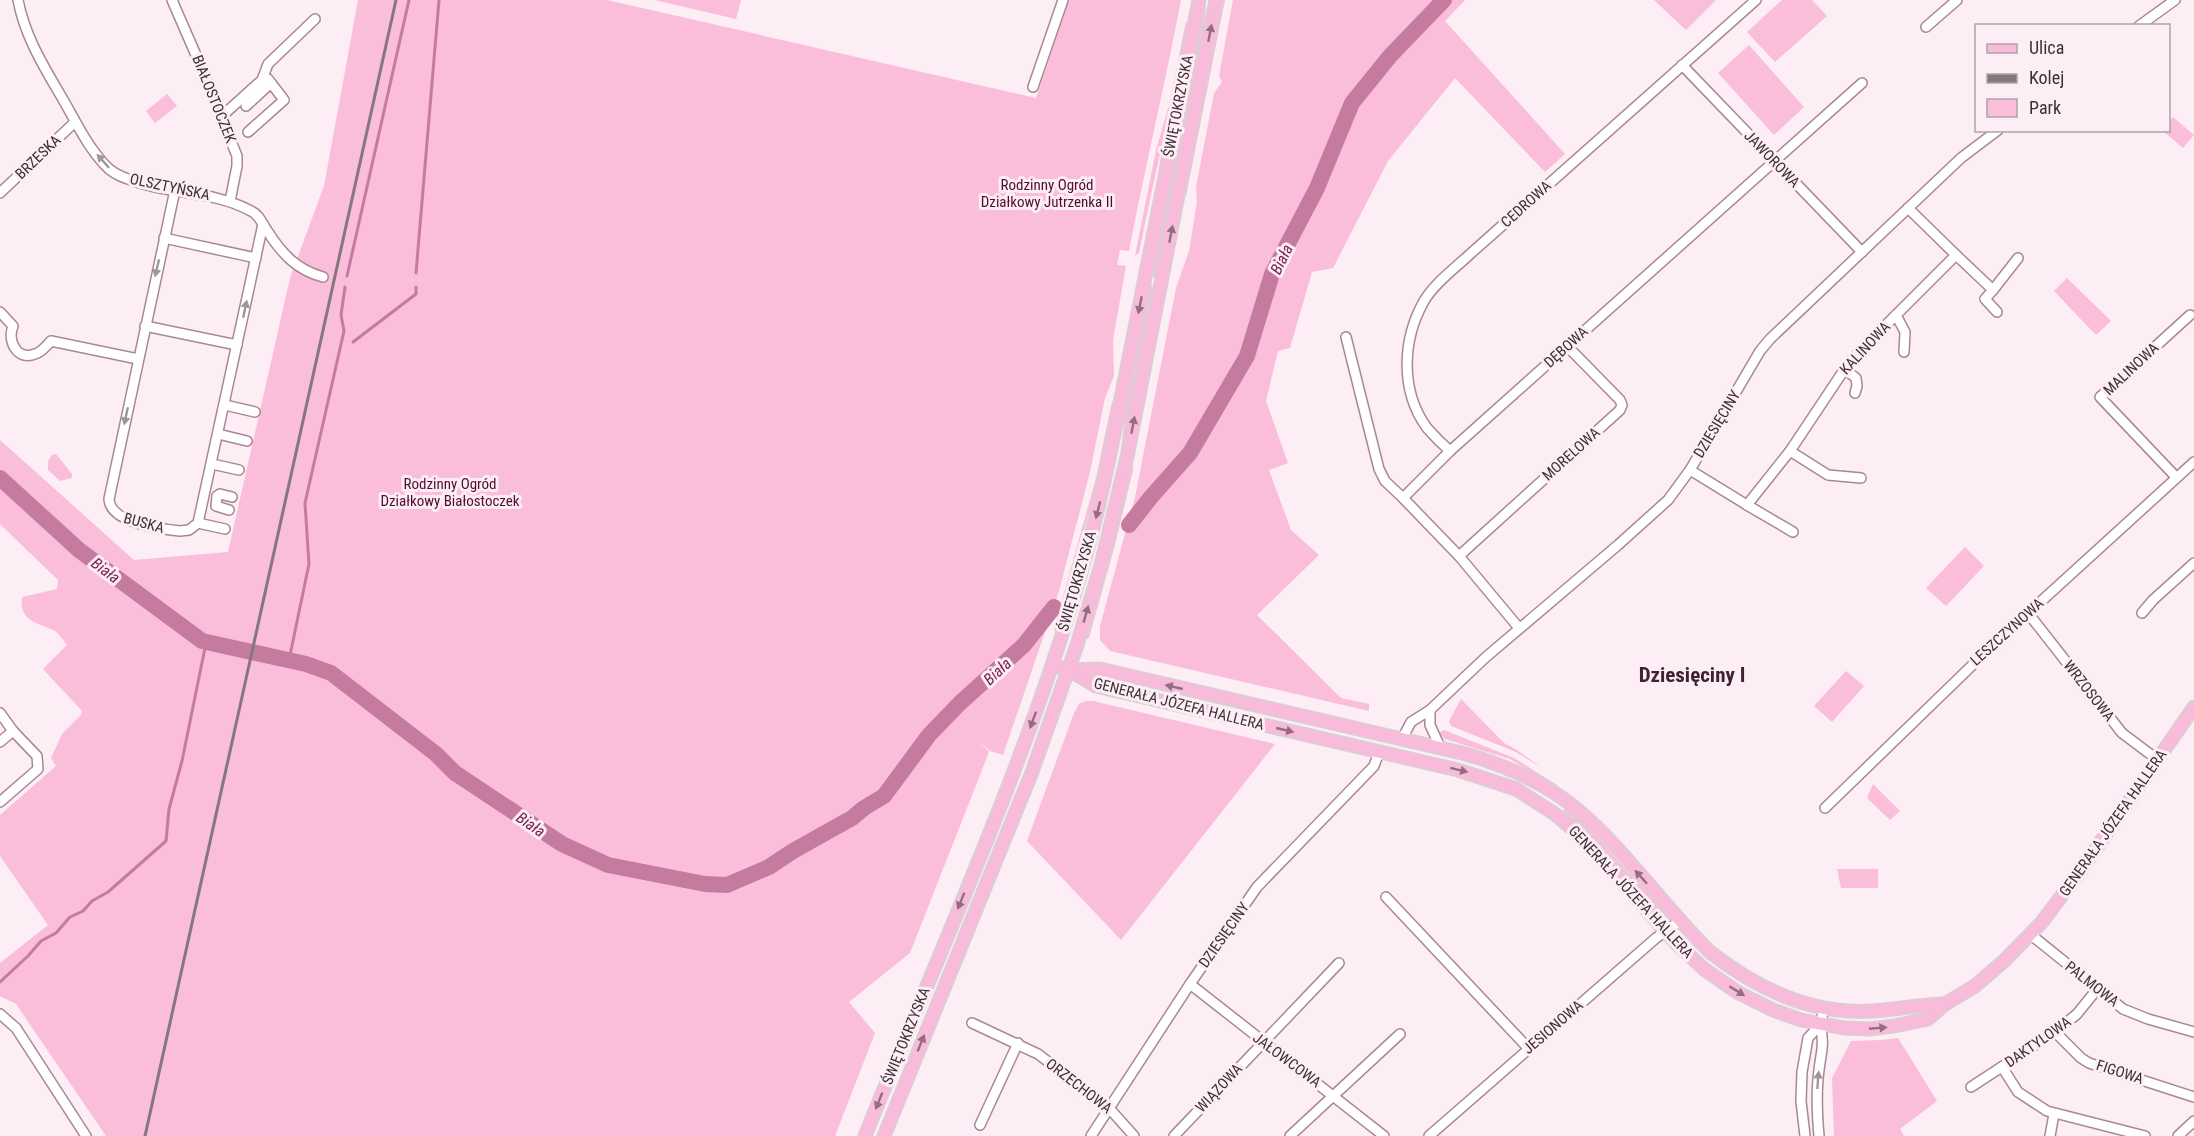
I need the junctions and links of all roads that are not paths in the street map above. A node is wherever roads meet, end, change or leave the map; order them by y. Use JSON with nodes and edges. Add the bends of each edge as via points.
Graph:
{"nodes":[{"id":1,"x":18,"y":0,"type":"edge"},
{"id":2,"x":172,"y":0,"type":"edge"},
{"id":3,"x":1063,"y":0,"type":"edge"},
{"id":4,"x":1756,"y":0,"type":"edge"},
{"id":5,"x":1957,"y":0,"type":"edge"},
{"id":6,"x":2175,"y":0,"type":"edge"},
{"id":7,"x":1203,"y":2,"type":"edge"},
{"id":8,"x":2167,"y":3,"type":"edge"},
{"id":9,"x":1215,"y":6,"type":"edge"},
{"id":10,"x":315,"y":19,"type":"dead end"},
{"id":11,"x":2141,"y":24,"type":"edge"},
{"id":12,"x":1926,"y":27,"type":"dead end"},
{"id":13,"x":1682,"y":65,"type":"junction"},
{"id":14,"x":265,"y":72,"type":"junction"},
{"id":15,"x":271,"y":83,"type":"junction"},
{"id":16,"x":1862,"y":83,"type":"dead end"},
{"id":17,"x":1034,"y":87,"type":"dead end"},
{"id":18,"x":246,"y":106,"type":"dead end"},
{"id":19,"x":222,"y":116,"type":"junction"},
{"id":20,"x":75,"y":122,"type":"junction"},
{"id":21,"x":248,"y":132,"type":"dead end"},
{"id":22,"x":1995,"y":132,"type":"edge"},
{"id":23,"x":1773,"y":160,"type":"junction"},
{"id":24,"x":175,"y":190,"type":"junction"},
{"id":25,"x":0,"y":193,"type":"edge"},
{"id":26,"x":230,"y":201,"type":"junction"},
{"id":27,"x":1908,"y":208,"type":"junction"},
{"id":28,"x":263,"y":224,"type":"junction"},
{"id":29,"x":164,"y":238,"type":"junction"},
{"id":30,"x":1862,"y":252,"type":"junction"},
{"id":31,"x":1956,"y":255,"type":"junction"},
{"id":32,"x":256,"y":258,"type":"junction"},
{"id":33,"x":2018,"y":258,"type":"dead end"},
{"id":34,"x":323,"y":278,"type":"dead end"},
{"id":35,"x":1993,"y":290,"type":"junction"},
{"id":36,"x":0,"y":312,"type":"edge"},
{"id":37,"x":1997,"y":312,"type":"dead end"},
{"id":38,"x":1896,"y":315,"type":"junction"},
{"id":39,"x":2190,"y":315,"type":"dead end"},
{"id":40,"x":145,"y":326,"type":"junction"},
{"id":41,"x":1346,"y":337,"type":"dead end"},
{"id":42,"x":237,"y":345,"type":"junction"},
{"id":43,"x":1567,"y":346,"type":"junction"},
{"id":44,"x":1904,"y":352,"type":"dead end"},
{"id":45,"x":138,"y":359,"type":"junction"},
{"id":46,"x":1844,"y":369,"type":"junction"},
{"id":47,"x":1855,"y":393,"type":"dead end"},
{"id":48,"x":225,"y":405,"type":"junction"},
{"id":49,"x":255,"y":412,"type":"dead end"},
{"id":50,"x":218,"y":434,"type":"junction"},
{"id":51,"x":247,"y":441,"type":"dead end"},
{"id":52,"x":1450,"y":451,"type":"junction"},
{"id":53,"x":1790,"y":451,"type":"junction"},
{"id":54,"x":1110,"y":453,"type":"junction"},
{"id":55,"x":1127,"y":457,"type":"junction"},
{"id":56,"x":2194,"y":462,"type":"edge"},
{"id":57,"x":212,"y":464,"type":"junction"},
{"id":58,"x":238,"y":470,"type":"dead end"},
{"id":59,"x":1690,"y":470,"type":"junction"},
{"id":60,"x":2176,"y":477,"type":"junction"},
{"id":61,"x":1861,"y":478,"type":"dead end"},
{"id":62,"x":205,"y":495,"type":"junction"},
{"id":63,"x":232,"y":497,"type":"dead end"},
{"id":64,"x":217,"y":498,"type":"junction"},
{"id":65,"x":1403,"y":498,"type":"junction"},
{"id":66,"x":1748,"y":505,"type":"junction"},
{"id":67,"x":229,"y":510,"type":"dead end"},
{"id":68,"x":198,"y":523,"type":"junction"},
{"id":69,"x":225,"y":529,"type":"dead end"},
{"id":70,"x":1793,"y":532,"type":"dead end"},
{"id":71,"x":1459,"y":556,"type":"junction"},
{"id":72,"x":2194,"y":563,"type":"edge"},
{"id":73,"x":2028,"y":613,"type":"junction"},
{"id":74,"x":2142,"y":613,"type":"dead end"},
{"id":75,"x":1519,"y":628,"type":"junction"},
{"id":76,"x":1052,"y":665,"type":"junction"},
{"id":77,"x":1069,"y":670,"type":"junction"},
{"id":78,"x":1231,"y":700,"type":"junction"},
{"id":79,"x":2194,"y":707,"type":"edge"},
{"id":80,"x":1430,"y":711,"type":"junction"},
{"id":81,"x":0,"y":713,"type":"edge"},
{"id":82,"x":1228,"y":717,"type":"junction"},
{"id":83,"x":13,"y":731,"type":"junction"},
{"id":84,"x":1402,"y":739,"type":"junction"},
{"id":85,"x":0,"y":742,"type":"edge"},
{"id":86,"x":1441,"y":749,"type":"junction"},
{"id":87,"x":1379,"y":752,"type":"junction"},
{"id":88,"x":2158,"y":760,"type":"junction"},
{"id":89,"x":1564,"y":799,"type":"junction"},
{"id":90,"x":0,"y":802,"type":"edge"},
{"id":91,"x":1825,"y":808,"type":"dead end"},
{"id":92,"x":1555,"y":814,"type":"junction"},
{"id":93,"x":1386,"y":897,"type":"dead end"},
{"id":94,"x":1680,"y":921,"type":"junction"},
{"id":95,"x":1665,"y":930,"type":"junction"},
{"id":96,"x":2030,"y":934,"type":"junction"},
{"id":97,"x":1339,"y":963,"type":"dead end"},
{"id":98,"x":1190,"y":984,"type":"junction"},
{"id":99,"x":2098,"y":988,"type":"junction"},
{"id":100,"x":1778,"y":994,"type":"junction"},
{"id":101,"x":1946,"y":1004,"type":"junction"},
{"id":102,"x":1824,"y":1008,"type":"junction"},
{"id":103,"x":1773,"y":1010,"type":"junction"},
{"id":104,"x":0,"y":1014,"type":"edge"},
{"id":105,"x":972,"y":1023,"type":"dead end"},
{"id":106,"x":1820,"y":1025,"type":"junction"},
{"id":107,"x":2055,"y":1032,"type":"junction"},
{"id":108,"x":2194,"y":1032,"type":"edge"},
{"id":109,"x":1400,"y":1034,"type":"dead end"},
{"id":110,"x":1263,"y":1042,"type":"junction"},
{"id":111,"x":1018,"y":1043,"type":"junction"},
{"id":112,"x":1528,"y":1048,"type":"junction"},
{"id":113,"x":2002,"y":1067,"type":"junction"},
{"id":114,"x":1971,"y":1087,"type":"dead end"},
{"id":115,"x":1334,"y":1095,"type":"junction"},
{"id":116,"x":2194,"y":1097,"type":"edge"},
{"id":117,"x":1109,"y":1108,"type":"junction"},
{"id":118,"x":2054,"y":1114,"type":"junction"},
{"id":119,"x":2194,"y":1121,"type":"edge"},
{"id":120,"x":1818,"y":1123,"type":"junction"},
{"id":121,"x":1803,"y":1124,"type":"junction"},
{"id":122,"x":980,"y":1125,"type":"dead end"},
{"id":123,"x":86,"y":1136,"type":"edge"},
{"id":124,"x":865,"y":1136,"type":"edge"},
{"id":125,"x":884,"y":1136,"type":"edge"},
{"id":126,"x":1091,"y":1136,"type":"edge"},
{"id":127,"x":1134,"y":1136,"type":"edge"},
{"id":128,"x":1174,"y":1136,"type":"edge"},
{"id":129,"x":1290,"y":1136,"type":"edge"},
{"id":130,"x":1384,"y":1136,"type":"edge"},
{"id":131,"x":1430,"y":1136,"type":"edge"},
{"id":132,"x":1805,"y":1136,"type":"edge"},
{"id":133,"x":1819,"y":1136,"type":"edge"},
{"id":134,"x":2050,"y":1136,"type":"edge"},
{"id":135,"x":2145,"y":1136,"type":"edge"},
{"id":136,"x":2178,"y":1136,"type":"edge"}],
"edges":[{"from":1,"to":20,"type":"street","name":"OLSZTYŃSKA","via":[[28,35]]},
{"from":2,"to":19,"type":"street","name":"BIAŁOSTOCZEK"},
{"from":3,"to":17,"type":"street"},
{"from":4,"to":13,"type":"street","name":"CEDROWA"},
{"from":5,"to":12,"type":"street"},
{"from":6,"to":8,"type":"street"},
{"from":7,"to":9,"type":"main road"},
{"from":7,"to":54,"type":"main road","name":"ŚWIĘTOKRZYSKA","one_way":true},
{"from":8,"to":11,"type":"street"},
{"from":55,"to":9,"type":"main road","name":"ŚWIĘTOKRZYSKA","one_way":true},
{"from":10,"to":14,"type":"street"},
{"from":13,"to":23,"type":"street","name":"JAWOROWA"},
{"from":13,"to":52,"type":"street","name":"CEDROWA","via":[[1469,255],[1425,300],[1407,350],[1410,391],[1427,428]]},
{"from":14,"to":15,"type":"street"},
{"from":14,"to":19,"type":"street","via":[[262,80]]},
{"from":15,"to":18,"type":"street"},
{"from":15,"to":21,"type":"street","via":[[284,100]]},
{"from":16,"to":23,"type":"street","name":"DĘBOWA"},
{"from":19,"to":26,"type":"street","name":"BIAŁOSTOCZEK","via":[[238,159]]},
{"from":24,"to":20,"type":"street","name":"OLSZTYŃSKA","one_way":true,"via":[[137,183],[115,173],[99,158]]},
{"from":20,"to":25,"type":"street","name":"BRZESKA"},
{"from":22,"to":27,"type":"street","name":"DZIESIĘCINY"},
{"from":23,"to":30,"type":"street","name":"JAWOROWA"},
{"from":23,"to":43,"type":"street","name":"DĘBOWA"},
{"from":24,"to":26,"type":"street","name":"OLSZTYŃSKA"},
{"from":24,"to":29,"type":"street","name":"BUSKA"},
{"from":26,"to":28,"type":"street","name":"OLSZTYŃSKA","via":[[255,213]]},
{"from":27,"to":30,"type":"street","name":"DZIESIĘCINY"},
{"from":27,"to":31,"type":"street"},
{"from":28,"to":32,"type":"street"},
{"from":28,"to":34,"type":"street","name":"OLSZTYŃSKA","via":[[292,262]]},
{"from":29,"to":32,"type":"street"},
{"from":29,"to":40,"type":"street","name":"BUSKA","one_way":true},
{"from":30,"to":59,"type":"street","name":"DZIESIĘCINY","via":[[1765,345]]},
{"from":31,"to":35,"type":"street"},
{"from":31,"to":38,"type":"street","name":"KALINOWA"},
{"from":42,"to":32,"type":"street","one_way":true},
{"from":33,"to":35,"type":"street"},
{"from":35,"to":37,"type":"street","via":[[1985,299]]},
{"from":36,"to":45,"type":"street","via":[[13,326],[11,344],[24,355],[36,354],[51,341]]},
{"from":38,"to":44,"type":"street","via":[[1905,332]]},
{"from":38,"to":46,"type":"street","name":"KALINOWA"},
{"from":39,"to":60,"type":"street","name":"MALINOWA","via":[[2100,398]]},
{"from":40,"to":42,"type":"street"},
{"from":40,"to":45,"type":"street","name":"BUSKA"},
{"from":41,"to":65,"type":"street","via":[[1379,469],[1385,481]]},
{"from":42,"to":48,"type":"street"},
{"from":43,"to":52,"type":"street","name":"DĘBOWA"},
{"from":43,"to":71,"type":"street","name":"MORELOWA","via":[[1620,400],[1620,410]]},
{"from":45,"to":68,"type":"street","name":"BUSKA","one_way":true,"via":[[109,504],[117,515],[134,522],[180,531]]},
{"from":46,"to":47,"type":"street","via":[[1857,378]]},
{"from":46,"to":53,"type":"street","name":"KALINOWA"},
{"from":48,"to":49,"type":"street"},
{"from":48,"to":50,"type":"street"},
{"from":50,"to":51,"type":"street"},
{"from":50,"to":57,"type":"street"},
{"from":52,"to":65,"type":"street","name":"DĘBOWA"},
{"from":53,"to":61,"type":"street","via":[[1828,475]]},
{"from":53,"to":66,"type":"street","name":"KALINOWA"},
{"from":54,"to":55,"type":"main road"},
{"from":54,"to":76,"type":"main road","name":"ŚWIĘTOKRZYSKA","one_way":true,"via":[[1084,562]]},
{"from":77,"to":55,"type":"main road","name":"ŚWIĘTOKRZYSKA","one_way":true},
{"from":56,"to":60,"type":"street","name":"LESZCZYNOWA"},
{"from":57,"to":58,"type":"street"},
{"from":57,"to":62,"type":"street"},
{"from":59,"to":66,"type":"street"},
{"from":59,"to":75,"type":"street","name":"DZIESIĘCINY","via":[[1665,504]]},
{"from":60,"to":73,"type":"street","name":"LESZCZYNOWA"},
{"from":62,"to":64,"type":"street"},
{"from":62,"to":68,"type":"street"},
{"from":63,"to":64,"type":"street","via":[[220,494]]},
{"from":64,"to":67,"type":"street","via":[[216,506]]},
{"from":65,"to":71,"type":"street"},
{"from":66,"to":70,"type":"street"},
{"from":68,"to":69,"type":"street"},
{"from":71,"to":75,"type":"street"},
{"from":72,"to":74,"type":"street"},
{"from":73,"to":88,"type":"street","name":"WRZOSOWA","via":[[2122,733]]},
{"from":73,"to":91,"type":"street","name":"LESZCZYNOWA"},
{"from":75,"to":80,"type":"street","name":"DZIESIĘCINY"},
{"from":76,"to":77,"type":"main road","name":"GENERAŁA JÓZEFA HALLERA"},
{"from":76,"to":124,"type":"main road","name":"ŚWIĘTOKRZYSKA","one_way":true,"via":[[1022,752]]},
{"from":78,"to":77,"type":"main road","name":"GENERAŁA JÓZEFA HALLERA","one_way":true,"via":[[1100,669]]},
{"from":77,"to":82,"type":"main road","name":"GENERAŁA JÓZEFA HALLERA","via":[[1096,687]]},
{"from":125,"to":77,"type":"main road","name":"ŚWIĘTOKRZYSKA","one_way":true,"via":[[1006,837]]},
{"from":78,"to":82,"type":"main road"},
{"from":78,"to":84,"type":"main road","name":"GENERAŁA JÓZEFA HALLERA"},
{"from":79,"to":88,"type":"main road","name":"GENERAŁA JÓZEFA HALLERA"},
{"from":80,"to":84,"type":"street","name":"DZIESIĘCINY","via":[[1411,722]]},
{"from":80,"to":86,"type":"street","via":[[1430,725]]},
{"from":81,"to":83,"type":"street"},
{"from":82,"to":87,"type":"main road","name":"GENERAŁA JÓZEFA HALLERA","one_way":true},
{"from":83,"to":85,"type":"street"},
{"from":83,"to":90,"type":"street","via":[[37,756],[38,769]]},
{"from":84,"to":86,"type":"main road","name":"GENERAŁA JÓZEFA HALLERA"},
{"from":86,"to":89,"type":"main road","name":"GENERAŁA JÓZEFA HALLERA","via":[[1509,768]]},
{"from":87,"to":92,"type":"main road","name":"GENERAŁA JÓZEFA HALLERA","one_way":true,"via":[[1485,778],[1516,789]]},
{"from":87,"to":98,"type":"street","name":"DZIESIĘCINY","via":[[1374,766],[1257,887]]},
{"from":88,"to":96,"type":"main road","name":"GENERAŁA JÓZEFA HALLERA","via":[[2081,870]]},
{"from":89,"to":92,"type":"main road"},
{"from":94,"to":89,"type":"main road","name":"GENERAŁA JÓZEFA HALLERA","one_way":true},
{"from":92,"to":95,"type":"main road","name":"GENERAŁA JÓZEFA HALLERA","via":[[1583,838]]},
{"from":93,"to":112,"type":"street"},
{"from":94,"to":95,"type":"street","name":"JESIONOWA"},
{"from":94,"to":100,"type":"main road","name":"GENERAŁA JÓZEFA HALLERA","via":[[1727,965]]},
{"from":95,"to":103,"type":"main road","name":"GENERAŁA JÓZEFA HALLERA","one_way":true,"via":[[1704,969]]},
{"from":95,"to":112,"type":"street","name":"JESIONOWA"},
{"from":96,"to":99,"type":"street","name":"PALMOWA"},
{"from":96,"to":101,"type":"main road","name":"GENERAŁA JÓZEFA HALLERA","via":[[1975,986]]},
{"from":97,"to":110,"type":"street","name":"WIĄZOWA"},
{"from":98,"to":110,"type":"street","name":"JAŁOWCOWA"},
{"from":98,"to":117,"type":"street","name":"DZIESIĘCINY"},
{"from":99,"to":107,"type":"street","name":"DAKTYLOWA","via":[[2077,1014]]},
{"from":99,"to":108,"type":"street","name":"PALMOWA","via":[[2130,1012]]},
{"from":100,"to":102,"type":"main road","name":"GENERAŁA JÓZEFA HALLERA"},
{"from":100,"to":103,"type":"main road"},
{"from":101,"to":102,"type":"main road","name":"GENERAŁA JÓZEFA HALLERA","via":[[1862,1012]]},
{"from":106,"to":101,"type":"main road","name":"GENERAŁA JÓZEFA HALLERA","one_way":true,"via":[[1849,1029],[1894,1026],[1928,1019]]},
{"from":102,"to":106,"type":"street"},
{"from":103,"to":106,"type":"main road","name":"GENERAŁA JÓZEFA HALLERA"},
{"from":104,"to":123,"type":"street","via":[[16,1028]]},
{"from":105,"to":111,"type":"street","name":"ORZECHOWA"},
{"from":120,"to":106,"type":"street","one_way":true,"via":[[1824,1041]]},
{"from":106,"to":121,"type":"street","via":[[1808,1038],[1804,1060]]},
{"from":107,"to":113,"type":"street","name":"DAKTYLOWA"},
{"from":107,"to":116,"type":"street","name":"FIGOWA","via":[[2089,1063]]},
{"from":109,"to":115,"type":"street"},
{"from":110,"to":115,"type":"street","name":"JAŁOWCOWA"},
{"from":110,"to":128,"type":"street","name":"WIĄZOWA"},
{"from":111,"to":117,"type":"street","name":"ORZECHOWA"},
{"from":111,"to":122,"type":"street"},
{"from":112,"to":131,"type":"street","name":"JESIONOWA"},
{"from":113,"to":114,"type":"street","name":"DAKTYLOWA"},
{"from":113,"to":118,"type":"street","via":[[2021,1095]]},
{"from":115,"to":129,"type":"street"},
{"from":115,"to":130,"type":"street","name":"JAŁOWCOWA"},
{"from":117,"to":126,"type":"street","name":"DZIESIĘCINY"},
{"from":117,"to":127,"type":"street","name":"ORZECHOWA"},
{"from":118,"to":134,"type":"street"},
{"from":118,"to":135,"type":"street"},
{"from":119,"to":136,"type":"street"},
{"from":120,"to":121,"type":"street"},
{"from":120,"to":133,"type":"street"},
{"from":121,"to":132,"type":"street"}]}
